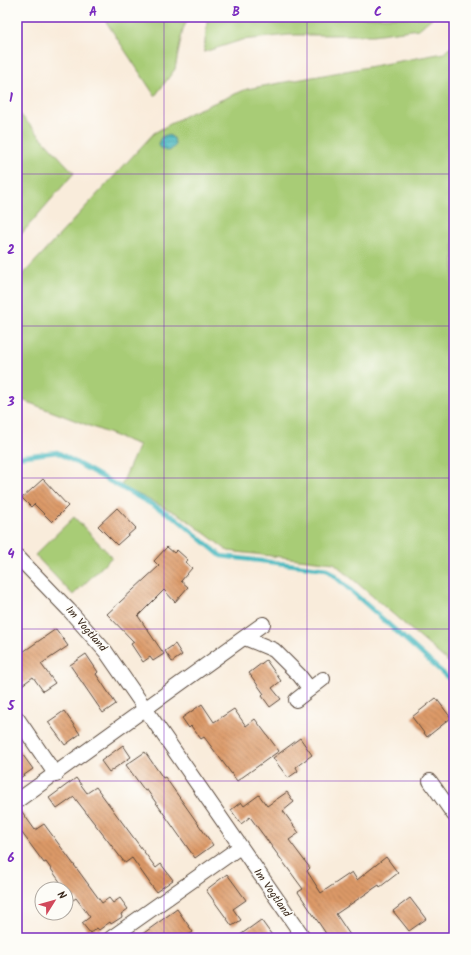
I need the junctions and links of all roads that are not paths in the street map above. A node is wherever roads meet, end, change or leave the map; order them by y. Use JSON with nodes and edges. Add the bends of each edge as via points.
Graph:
{"nodes":[{"id":1,"x":17,"y":556,"type":"edge"},
{"id":2,"x":263,"y":624,"type":"dead end"},
{"id":3,"x":245,"y":638,"type":"junction"},
{"id":4,"x":323,"y":679,"type":"dead end"},
{"id":5,"x":310,"y":689,"type":"junction"},
{"id":6,"x":296,"y":700,"type":"dead end"},
{"id":7,"x":145,"y":711,"type":"junction"},
{"id":8,"x":17,"y":718,"type":"edge"},
{"id":9,"x":56,"y":775,"type":"junction"},
{"id":10,"x":430,"y":781,"type":"dead end"},
{"id":11,"x":17,"y":801,"type":"edge"},
{"id":12,"x":454,"y":815,"type":"edge"},
{"id":13,"x":240,"y":847,"type":"junction"},
{"id":14,"x":111,"y":938,"type":"edge"},
{"id":15,"x":304,"y":938,"type":"edge"}],
"edges":[{"from":1,"to":7,"type":"street","name":"Im Vogtland","via":[[106,652]]},
{"from":2,"to":3,"type":"street"},
{"from":3,"to":5,"type":"street","via":[[274,650]]},
{"from":3,"to":7,"type":"street"},
{"from":4,"to":5,"type":"street"},
{"from":5,"to":6,"type":"street"},
{"from":7,"to":9,"type":"street"},
{"from":7,"to":13,"type":"street","name":"Im Vogtland"},
{"from":8,"to":9,"type":"street"},
{"from":9,"to":11,"type":"street"},
{"from":10,"to":12,"type":"street"},
{"from":13,"to":14,"type":"street"},
{"from":13,"to":15,"type":"street","name":"Im Vogtland"}]}
